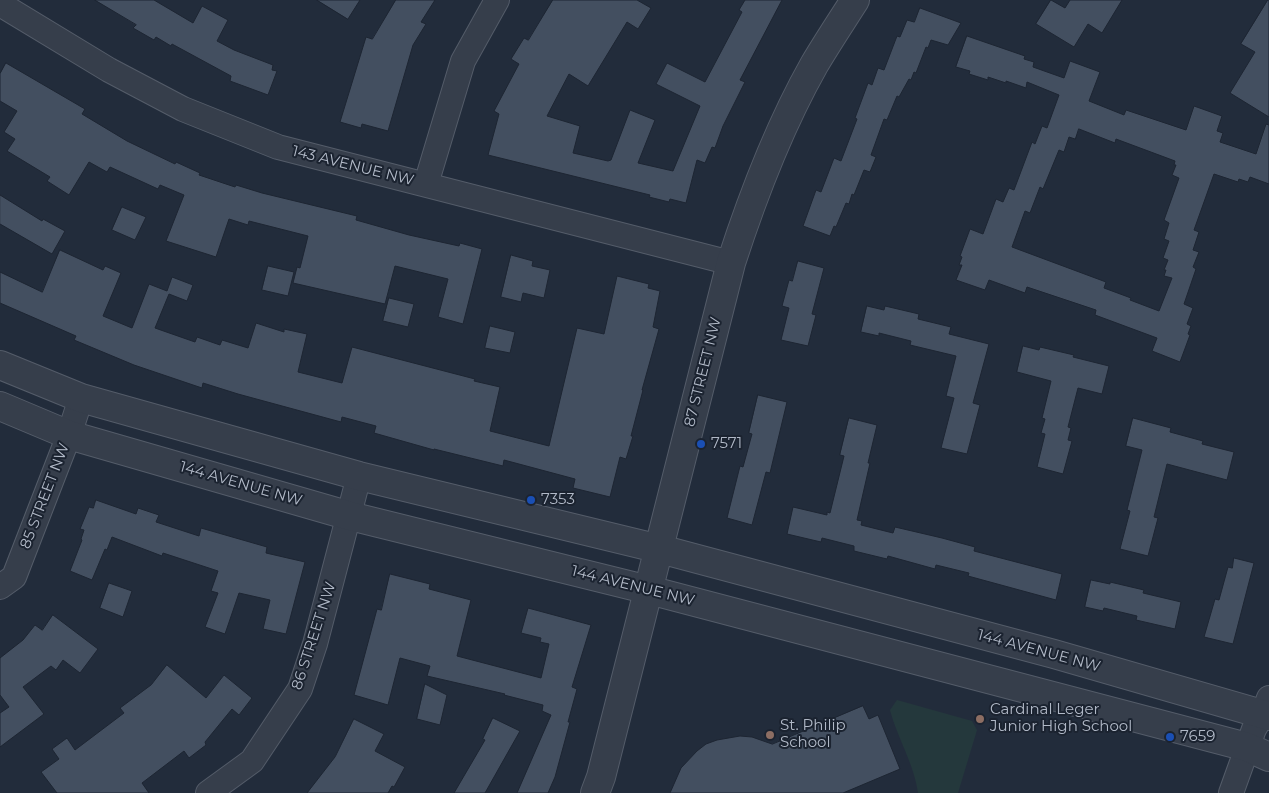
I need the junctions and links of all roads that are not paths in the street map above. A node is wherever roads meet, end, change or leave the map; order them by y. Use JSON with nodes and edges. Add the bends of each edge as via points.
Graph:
{"nodes":[{"id":1,"x":497,"y":0,"type":"edge"},
{"id":2,"x":855,"y":0,"type":"edge"},
{"id":3,"x":0,"y":4,"type":"edge"},
{"id":4,"x":426,"y":184,"type":"junction"},
{"id":5,"x":731,"y":263,"type":"junction"},
{"id":6,"x":0,"y":365,"type":"edge"},
{"id":7,"x":81,"y":398,"type":"junction"},
{"id":8,"x":0,"y":406,"type":"edge"},
{"id":9,"x":69,"y":435,"type":"junction"},
{"id":10,"x":359,"y":476,"type":"junction"},
{"id":11,"x":350,"y":516,"type":"junction"},
{"id":12,"x":660,"y":549,"type":"junction"},
{"id":13,"x":0,"y":587,"type":"edge"},
{"id":14,"x":649,"y":590,"type":"junction"},
{"id":15,"x":1267,"y":709,"type":"edge"},
{"id":16,"x":1258,"y":752,"type":"edge"},
{"id":17,"x":208,"y":793,"type":"edge"},
{"id":18,"x":595,"y":793,"type":"edge"},
{"id":19,"x":1231,"y":793,"type":"edge"}],
"edges":[{"from":1,"to":4,"type":"street","via":[[464,61]]},
{"from":2,"to":5,"type":"street","name":"87 STREET NW","via":[[814,65],[792,109],[749,206]]},
{"from":3,"to":4,"type":"street","name":"143 AVENUE NW","via":[[109,70],[182,109],[278,147]]},
{"from":4,"to":5,"type":"street","name":"143 AVENUE NW"},
{"from":5,"to":12,"type":"street","name":"87 STREET NW"},
{"from":6,"to":7,"type":"street","name":"144 AVENUE NW"},
{"from":7,"to":9,"type":"street","name":"85 STREET NW"},
{"from":7,"to":10,"type":"street","name":"144 AVENUE NW"},
{"from":8,"to":9,"type":"street","name":"144 AVENUE NW"},
{"from":9,"to":11,"type":"street","name":"144 AVENUE NW"},
{"from":9,"to":13,"type":"street","name":"85 STREET NW","via":[[14,576]]},
{"from":10,"to":11,"type":"street","name":"86 STREET NW"},
{"from":10,"to":12,"type":"street","name":"144 AVENUE NW"},
{"from":11,"to":14,"type":"street","name":"144 AVENUE NW"},
{"from":11,"to":17,"type":"street","name":"86 STREET NW","via":[[300,689],[252,761]]},
{"from":12,"to":14,"type":"street","name":"87 STREET NW"},
{"from":12,"to":15,"type":"street","name":"144 AVENUE NW"},
{"from":14,"to":16,"type":"street","name":"144 AVENUE NW"},
{"from":14,"to":18,"type":"street","name":"87 STREET NW"},
{"from":15,"to":16,"type":"street","via":[[1254,729]]},
{"from":16,"to":19,"type":"street"}]}
